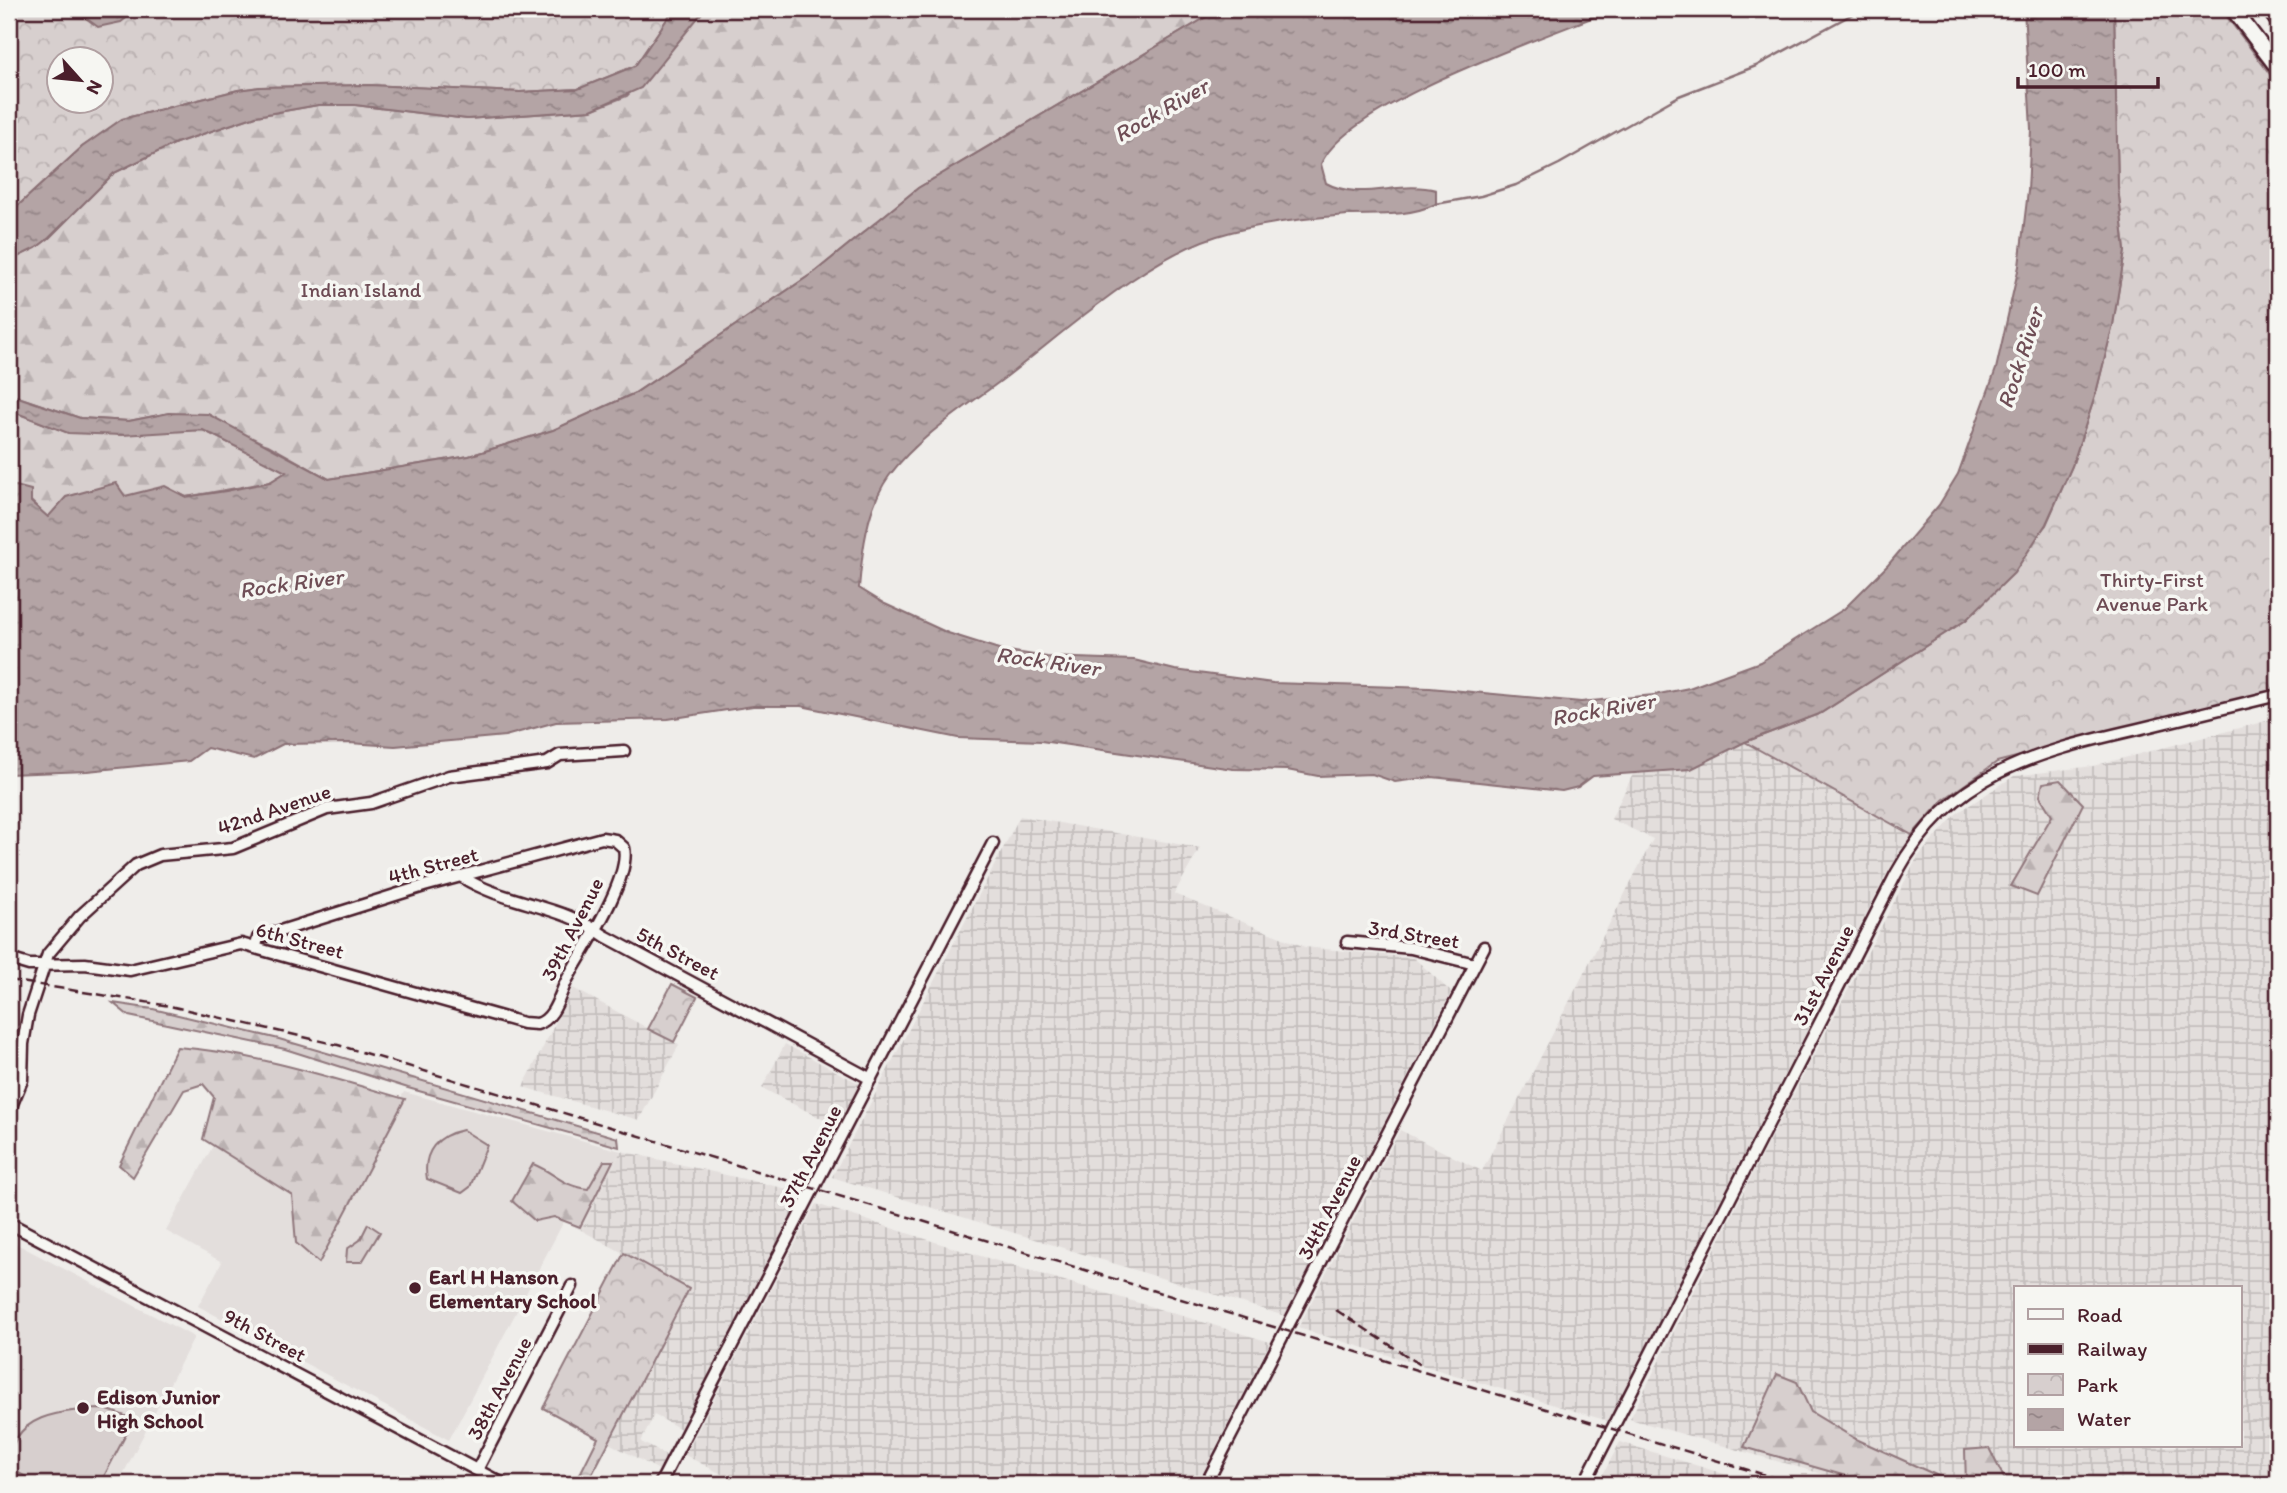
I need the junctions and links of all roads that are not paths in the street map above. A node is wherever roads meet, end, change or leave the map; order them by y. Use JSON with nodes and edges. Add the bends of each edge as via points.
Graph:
{"nodes":[{"id":1,"x":2233,"y":9,"type":"edge"},
{"id":2,"x":2269,"y":9,"type":"edge"},
{"id":3,"x":2278,"y":21,"type":"edge"},
{"id":4,"x":2278,"y":68,"type":"edge"},
{"id":5,"x":2278,"y":695,"type":"edge"},
{"id":6,"x":624,"y":751,"type":"dead end"},
{"id":7,"x":993,"y":843,"type":"dead end"},
{"id":8,"x":624,"y":848,"type":"joint"},
{"id":9,"x":462,"y":877,"type":"junction"},
{"id":10,"x":596,"y":930,"type":"junction"},
{"id":11,"x":1347,"y":942,"type":"dead end"},
{"id":12,"x":256,"y":946,"type":"junction"},
{"id":13,"x":1484,"y":947,"type":"dead end"},
{"id":14,"x":9,"y":959,"type":"edge"},
{"id":15,"x":1475,"y":964,"type":"junction"},
{"id":16,"x":44,"y":965,"type":"junction"},
{"id":17,"x":543,"y":1023,"type":"joint"},
{"id":18,"x":871,"y":1079,"type":"junction"},
{"id":19,"x":9,"y":1111,"type":"edge"},
{"id":20,"x":9,"y":1223,"type":"edge"},
{"id":21,"x":572,"y":1286,"type":"dead end"},
{"id":22,"x":477,"y":1470,"type":"junction"},
{"id":23,"x":503,"y":1484,"type":"edge"},
{"id":24,"x":660,"y":1484,"type":"edge"},
{"id":25,"x":1206,"y":1484,"type":"edge"},
{"id":26,"x":1584,"y":1484,"type":"edge"}],
"edges":[{"from":1,"to":4,"type":"highway"},
{"from":2,"to":3,"type":"highway"},
{"from":5,"to":26,"type":"street","name":"31st Avenue","via":[[2027,757],[1961,794],[1919,835]]},
{"from":6,"to":16,"type":"street","name":"42nd Avenue","via":[[560,755],[547,763],[449,776],[371,803],[327,809],[233,848],[191,850],[146,860],[119,878],[60,936]]},
{"from":7,"to":18,"type":"street","name":"37th Avenue"},
{"from":8,"to":9,"type":"street","name":"4th Street","via":[[615,840],[601,838]]},
{"from":8,"to":10,"type":"street","name":"39th Avenue","via":[[622,870]]},
{"from":9,"to":10,"type":"street","name":"5th Street","via":[[483,889],[576,917]]},
{"from":9,"to":12,"type":"street","name":"4th Street","via":[[258,938]]},
{"from":10,"to":17,"type":"street","name":"39th Avenue"},
{"from":10,"to":18,"type":"street","name":"5th Street"},
{"from":11,"to":15,"type":"street","name":"3rd Street","via":[[1411,948]]},
{"from":12,"to":16,"type":"street","name":"6th Street","via":[[227,946],[130,970]]},
{"from":12,"to":17,"type":"street","name":"6th Street","via":[[523,1023]]},
{"from":13,"to":15,"type":"street","name":"34th Avenue"},
{"from":14,"to":16,"type":"street","name":"6th Street"},
{"from":15,"to":25,"type":"street","name":"34th Avenue"},
{"from":16,"to":19,"type":"street","name":"42nd Avenue","via":[[24,1034],[22,1080]]},
{"from":18,"to":24,"type":"street","name":"37th Avenue"},
{"from":20,"to":22,"type":"street","name":"9th Street"},
{"from":21,"to":22,"type":"street","name":"38th Avenue"},
{"from":22,"to":23,"type":"street","name":"9th Street"}]}
